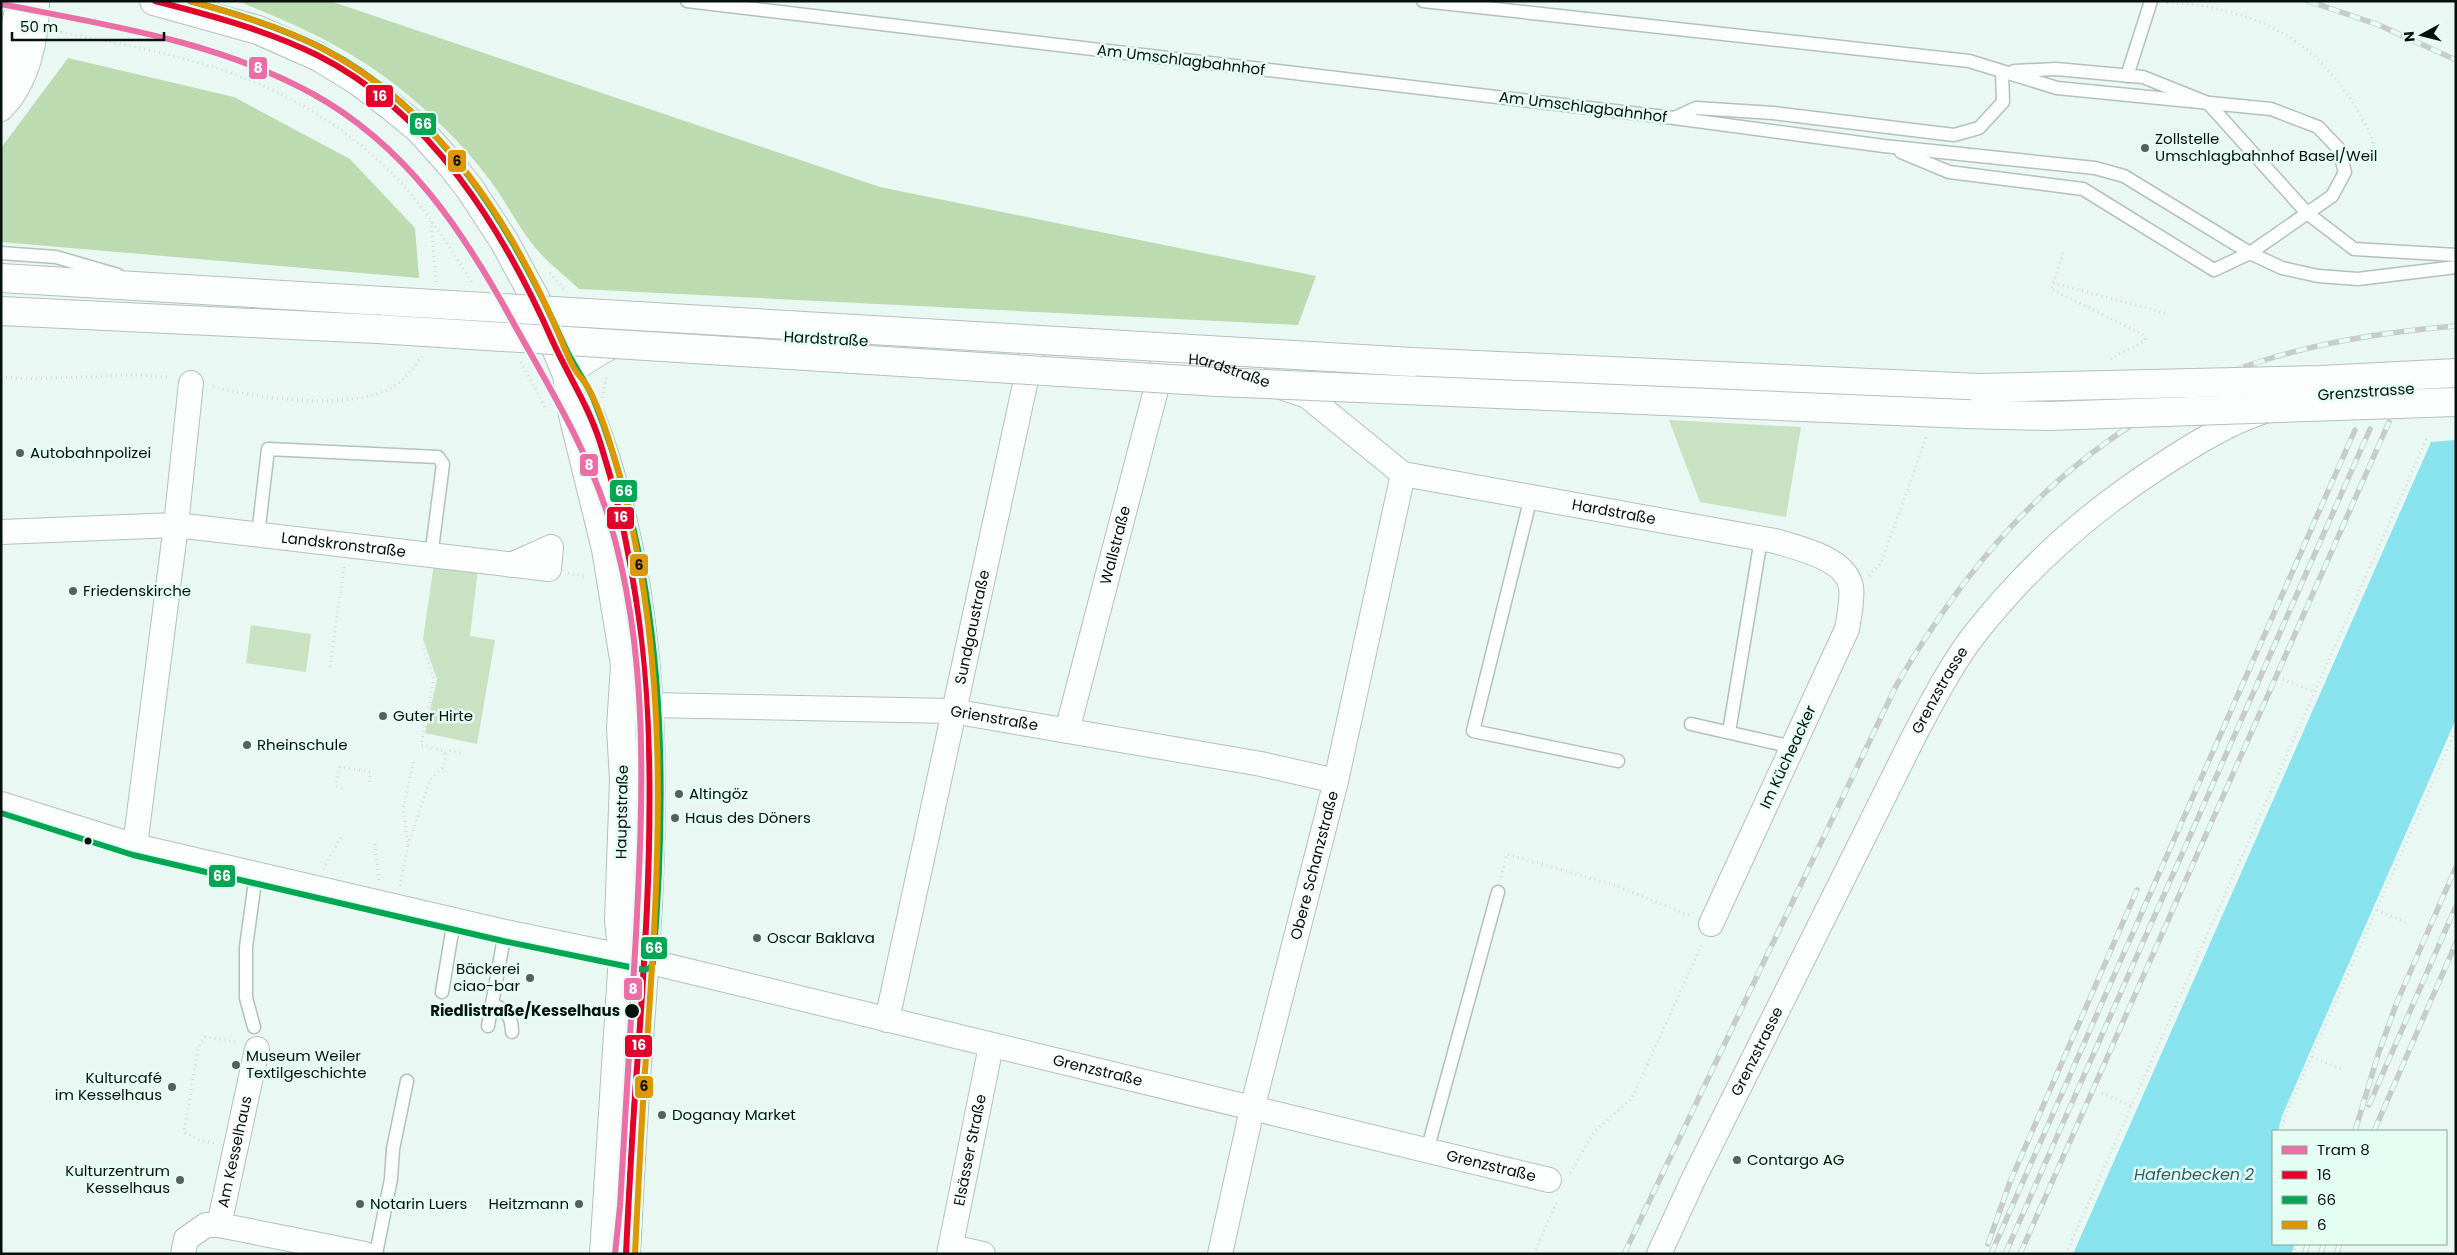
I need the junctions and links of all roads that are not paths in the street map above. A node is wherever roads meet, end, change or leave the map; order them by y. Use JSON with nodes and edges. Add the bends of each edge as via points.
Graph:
{"nodes":[{"id":1,"x":20,"y":1,"type":"edge"},
{"id":2,"x":37,"y":1,"type":"edge"},
{"id":3,"x":154,"y":1,"type":"edge"},
{"id":4,"x":687,"y":1,"type":"edge"},
{"id":5,"x":1423,"y":1,"type":"edge"},
{"id":6,"x":2151,"y":1,"type":"edge"},
{"id":7,"x":2002,"y":72,"type":"junction"},
{"id":8,"x":2127,"y":76,"type":"junction"},
{"id":9,"x":1,"y":96,"type":"edge"},
{"id":10,"x":2208,"y":103,"type":"junction"},
{"id":11,"x":1,"y":109,"type":"edge"},
{"id":12,"x":1674,"y":118,"type":"junction"},
{"id":13,"x":1884,"y":146,"type":"junction"},
{"id":14,"x":2307,"y":213,"type":"junction"},
{"id":15,"x":1,"y":253,"type":"edge"},
{"id":16,"x":2250,"y":253,"type":"junction"},
{"id":17,"x":2456,"y":255,"type":"edge"},
{"id":18,"x":2456,"y":267,"type":"edge"},
{"id":19,"x":1,"y":278,"type":"edge"},
{"id":20,"x":162,"y":287,"type":"junction"},
{"id":21,"x":1,"y":311,"type":"edge"},
{"id":22,"x":1032,"y":352,"type":"junction"},
{"id":23,"x":1164,"y":358,"type":"junction"},
{"id":24,"x":2456,"y":373,"type":"edge"},
{"id":25,"x":568,"y":375,"type":"junction"},
{"id":26,"x":191,"y":382,"type":"road end"},
{"id":27,"x":2456,"y":387,"type":"edge"},
{"id":28,"x":2456,"y":402,"type":"edge"},
{"id":29,"x":1403,"y":474,"type":"junction"},
{"id":30,"x":1531,"y":498,"type":"junction"},
{"id":31,"x":176,"y":525,"type":"junction"},
{"id":32,"x":1,"y":532,"type":"edge"},
{"id":33,"x":258,"y":535,"type":"junction"},
{"id":34,"x":1761,"y":539,"type":"junction"},
{"id":35,"x":432,"y":556,"type":"junction"},
{"id":36,"x":549,"y":569,"type":"road end"},
{"id":37,"x":1851,"y":586,"type":"joint"},
{"id":38,"x":649,"y":705,"type":"junction"},
{"id":39,"x":952,"y":711,"type":"junction"},
{"id":40,"x":1691,"y":724,"type":"dead end"},
{"id":41,"x":1067,"y":731,"type":"junction"},
{"id":42,"x":1729,"y":732,"type":"junction"},
{"id":43,"x":1793,"y":747,"type":"junction"},
{"id":44,"x":1618,"y":761,"type":"dead end"},
{"id":45,"x":1336,"y":781,"type":"junction"},
{"id":46,"x":1,"y":804,"type":"edge"},
{"id":47,"x":135,"y":846,"type":"junction"},
{"id":48,"x":256,"y":874,"type":"junction"},
{"id":49,"x":1498,"y":892,"type":"road end"},
{"id":50,"x":454,"y":920,"type":"junction"},
{"id":51,"x":1711,"y":924,"type":"road end"},
{"id":52,"x":505,"y":932,"type":"junction"},
{"id":53,"x":634,"y":958,"type":"junction"},
{"id":54,"x":442,"y":992,"type":"dead end"},
{"id":55,"x":492,"y":1004,"type":"junction"},
{"id":56,"x":887,"y":1020,"type":"junction"},
{"id":57,"x":488,"y":1026,"type":"dead end"},
{"id":58,"x":512,"y":1032,"type":"dead end"},
{"id":59,"x":256,"y":1039,"type":"joint"},
{"id":60,"x":991,"y":1046,"type":"junction"},
{"id":61,"x":407,"y":1081,"type":"dead end"},
{"id":62,"x":1252,"y":1109,"type":"junction"},
{"id":63,"x":1426,"y":1151,"type":"junction"},
{"id":64,"x":1559,"y":1183,"type":"road end"},
{"id":65,"x":219,"y":1224,"type":"junction"},
{"id":66,"x":306,"y":1248,"type":"edge"},
{"id":67,"x":950,"y":1250,"type":"edge"},
{"id":68,"x":183,"y":1254,"type":"edge"},
{"id":69,"x":365,"y":1254,"type":"edge"},
{"id":70,"x":376,"y":1254,"type":"edge"},
{"id":71,"x":604,"y":1254,"type":"edge"},
{"id":72,"x":626,"y":1254,"type":"edge"},
{"id":73,"x":983,"y":1254,"type":"edge"},
{"id":74,"x":1220,"y":1254,"type":"edge"},
{"id":75,"x":1659,"y":1254,"type":"edge"}],
"edges":[{"from":1,"to":9,"type":"street"},
{"from":2,"to":11,"type":"street","via":[[24,78],[11,100]]},
{"from":3,"to":25,"type":"main road","name":"Hauptstraße","via":[[258,30],[319,57],[358,81],[420,130],[452,166],[504,241],[536,300]]},
{"from":4,"to":12,"type":"lane","name":"Am Umschlagbahnhof"},
{"from":5,"to":7,"type":"lane","via":[[1968,62]]},
{"from":6,"to":8,"type":"lane"},
{"from":7,"to":8,"type":"lane","via":[[2056,70]]},
{"from":7,"to":10,"type":"lane","via":[[2057,88]]},
{"from":7,"to":12,"type":"lane","via":[[2003,102],[1979,128],[1954,136],[1773,113],[1696,108]]},
{"from":8,"to":10,"type":"lane","via":[[2143,77]]},
{"from":10,"to":14,"type":"lane"},
{"from":10,"to":14,"type":"lane","via":[[2271,109],[2318,128],[2338,148],[2345,172],[2332,196]]},
{"from":12,"to":13,"type":"lane","name":"Am Umschlagbahnhof"},
{"from":13,"to":16,"type":"lane","via":[[2095,168],[2124,176]]},
{"from":13,"to":16,"type":"lane","via":[[1949,172],[2083,189],[2214,270]]},
{"from":14,"to":16,"type":"lane"},
{"from":14,"to":17,"type":"lane","via":[[2354,249]]},
{"from":15,"to":20,"type":"lane","via":[[56,257]]},
{"from":16,"to":18,"type":"lane","via":[[2282,268],[2341,279],[2380,278]]},
{"from":19,"to":20,"type":"main road"},
{"from":20,"to":24,"type":"main road","bridge":true,"via":[[1412,362],[1979,388],[2321,380]]},
{"from":21,"to":28,"type":"main road","bridge":true,"via":[[376,330],[1208,381],[1966,414],[2050,416]]},
{"from":22,"to":23,"type":"street","name":"Hardstraße"},
{"from":22,"to":25,"type":"street","name":"Hardstraße","via":[[665,331],[614,344]]},
{"from":22,"to":39,"type":"street","name":"Sundgaustraße"},
{"from":23,"to":29,"type":"street","name":"Hardstraße","via":[[1203,360],[1307,396]]},
{"from":23,"to":41,"type":"street","name":"Wallstraße"},
{"from":25,"to":38,"type":"main road","name":"Hauptstraße","via":[[582,396],[614,491],[634,584]]},
{"from":25,"to":53,"type":"main road","name":"Hauptstraße","via":[[573,415],[606,549],[625,665],[621,728],[624,780],[619,920]]},
{"from":26,"to":31,"type":"street"},
{"from":27,"to":75,"type":"street","name":"Grenzstrasse","via":[[2327,393],[2282,404],[2239,420],[2185,450],[2097,509],[2020,580],[1973,636],[1934,699]]},
{"from":29,"to":30,"type":"street","name":"Hardstraße"},
{"from":29,"to":45,"type":"street","name":"Obere Schanzstraße"},
{"from":30,"to":34,"type":"street","name":"Hardstraße"},
{"from":30,"to":44,"type":"lane","via":[[1473,731]]},
{"from":31,"to":32,"type":"street","name":"Landskronstraße"},
{"from":31,"to":33,"type":"street","name":"Landskronstraße"},
{"from":31,"to":47,"type":"street"},
{"from":33,"to":35,"type":"street","name":"Landskronstraße"},
{"from":33,"to":35,"type":"lane","via":[[268,449],[438,457],[443,464]]},
{"from":34,"to":37,"type":"street","name":"Hardstraße","via":[[1819,555],[1842,570]]},
{"from":34,"to":42,"type":"lane"},
{"from":35,"to":36,"type":"street","name":"Landskronstraße"},
{"from":37,"to":43,"type":"street","name":"Im Kücheacker","via":[[1847,629]]},
{"from":38,"to":39,"type":"street","name":"Grienstraße"},
{"from":38,"to":53,"type":"main road","name":"Hauptstraße","via":[[652,824]]},
{"from":39,"to":41,"type":"street","name":"Grienstraße"},
{"from":39,"to":56,"type":"street","name":"Sundgaustraße"},
{"from":40,"to":42,"type":"lane"},
{"from":41,"to":45,"type":"street","name":"Grienstraße","via":[[1261,764]]},
{"from":42,"to":43,"type":"lane"},
{"from":43,"to":51,"type":"street","name":"Im Kücheacker"},
{"from":45,"to":62,"type":"street","name":"Obere Schanzstraße"},
{"from":46,"to":47,"type":"street","name":"Grenzstraße"},
{"from":47,"to":48,"type":"street","name":"Grenzstraße"},
{"from":48,"to":50,"type":"street","name":"Grenzstraße"},
{"from":48,"to":59,"type":"lane","via":[[246,946],[246,998]]},
{"from":49,"to":63,"type":"lane"},
{"from":50,"to":52,"type":"street","name":"Grenzstraße"},
{"from":50,"to":54,"type":"lane"},
{"from":52,"to":53,"type":"street","name":"Grenzstraße"},
{"from":52,"to":55,"type":"lane"},
{"from":53,"to":56,"type":"street","name":"Grenzstraße"},
{"from":53,"to":71,"type":"main road","name":"Hauptstraße"},
{"from":53,"to":72,"type":"main road","name":"Hauptstraße"},
{"from":55,"to":57,"type":"lane"},
{"from":55,"to":58,"type":"lane","via":[[509,1016]]},
{"from":56,"to":60,"type":"street","name":"Grenzstraße"},
{"from":59,"to":65,"type":"street","name":"Am Kesselhaus"},
{"from":60,"to":62,"type":"street","name":"Grenzstraße"},
{"from":60,"to":67,"type":"street","name":"Elsässer Straße"},
{"from":61,"to":70,"type":"lane"},
{"from":62,"to":63,"type":"street","name":"Grenzstraße"},
{"from":62,"to":74,"type":"street","name":"Obere Schanzstraße"},
{"from":63,"to":64,"type":"street","name":"Grenzstraße"},
{"from":65,"to":66,"type":"street"},
{"from":65,"to":68,"type":"street","via":[[206,1225],[186,1239]]},
{"from":66,"to":69,"type":"street"},
{"from":67,"to":73,"type":"street"}]}
